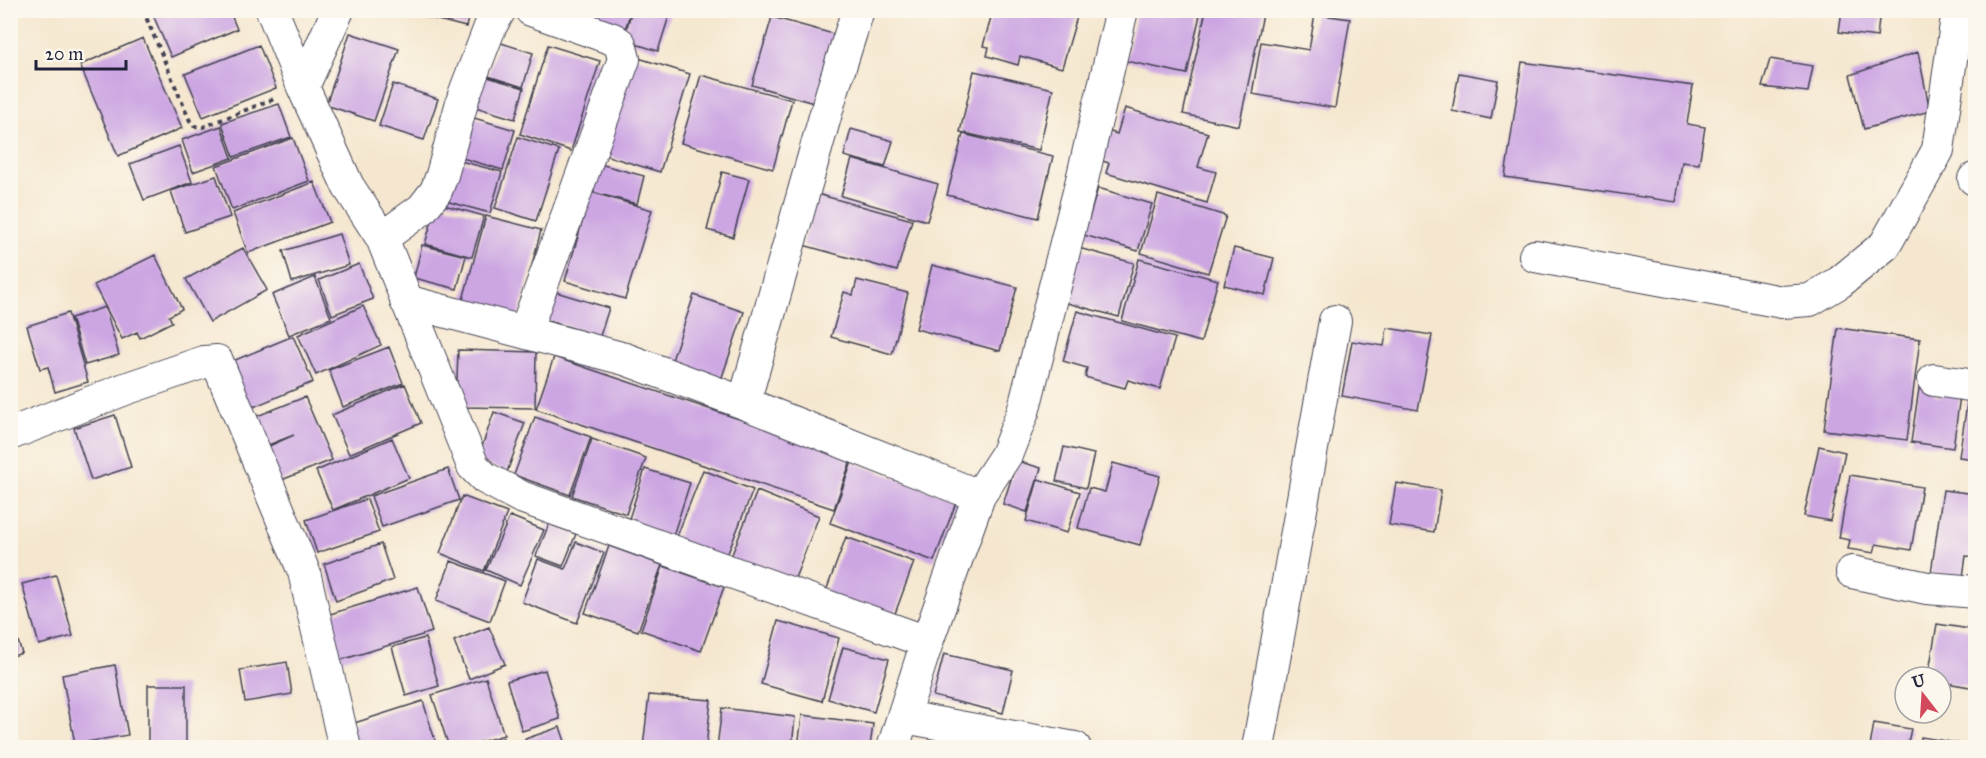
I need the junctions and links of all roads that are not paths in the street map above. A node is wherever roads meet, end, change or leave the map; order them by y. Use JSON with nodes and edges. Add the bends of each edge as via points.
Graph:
{"nodes":[{"id":1,"x":272,"y":10,"type":"edge"},
{"id":2,"x":338,"y":10,"type":"edge"},
{"id":3,"x":500,"y":10,"type":"edge"},
{"id":4,"x":531,"y":10,"type":"edge"},
{"id":5,"x":858,"y":10,"type":"edge"},
{"id":6,"x":1122,"y":10,"type":"edge"},
{"id":7,"x":1958,"y":10,"type":"edge"},
{"id":8,"x":303,"y":87,"type":"junction"},
{"id":9,"x":382,"y":238,"type":"junction"},
{"id":10,"x":1535,"y":256,"type":"dead end"},
{"id":11,"x":406,"y":301,"type":"junction"},
{"id":12,"x":1335,"y":321,"type":"dead end"},
{"id":13,"x":525,"y":332,"type":"junction"},
{"id":14,"x":1934,"y":381,"type":"dead end"},
{"id":15,"x":1976,"y":386,"type":"edge"},
{"id":16,"x":744,"y":403,"type":"junction"},
{"id":17,"x":10,"y":434,"type":"edge"},
{"id":18,"x":979,"y":496,"type":"junction"},
{"id":19,"x":1852,"y":572,"type":"dead end"},
{"id":20,"x":1976,"y":592,"type":"edge"},
{"id":21,"x":927,"y":642,"type":"junction"},
{"id":22,"x":904,"y":717,"type":"junction"},
{"id":23,"x":1011,"y":743,"type":"edge"},
{"id":24,"x":345,"y":747,"type":"edge"},
{"id":25,"x":893,"y":747,"type":"edge"},
{"id":26,"x":1074,"y":747,"type":"edge"},
{"id":27,"x":1258,"y":747,"type":"edge"}],
"edges":[{"from":1,"to":8,"type":"street"},
{"from":2,"to":8,"type":"street"},
{"from":3,"to":9,"type":"street","via":[[464,95],[436,190],[422,209]]},
{"from":4,"to":13,"type":"street","via":[[613,39],[620,44],[624,59]]},
{"from":5,"to":16,"type":"street"},
{"from":6,"to":18,"type":"street","via":[[1023,412],[1006,455]]},
{"from":7,"to":10,"type":"street","via":[[1938,150],[1886,245],[1840,282],[1810,300],[1782,302]]},
{"from":8,"to":9,"type":"street","via":[[348,186]]},
{"from":9,"to":11,"type":"street"},
{"from":11,"to":13,"type":"street"},
{"from":11,"to":21,"type":"street","via":[[473,466],[486,478],[521,497]]},
{"from":12,"to":27,"type":"street"},
{"from":13,"to":16,"type":"street","via":[[625,359]]},
{"from":14,"to":15,"type":"street"},
{"from":16,"to":18,"type":"street"},
{"from":17,"to":24,"type":"street","via":[[125,389],[217,361],[304,572]]},
{"from":18,"to":21,"type":"street"},
{"from":19,"to":20,"type":"street","via":[[1927,588]]},
{"from":21,"to":22,"type":"street"},
{"from":22,"to":23,"type":"street"},
{"from":22,"to":25,"type":"street"},
{"from":23,"to":26,"type":"street"}]}
